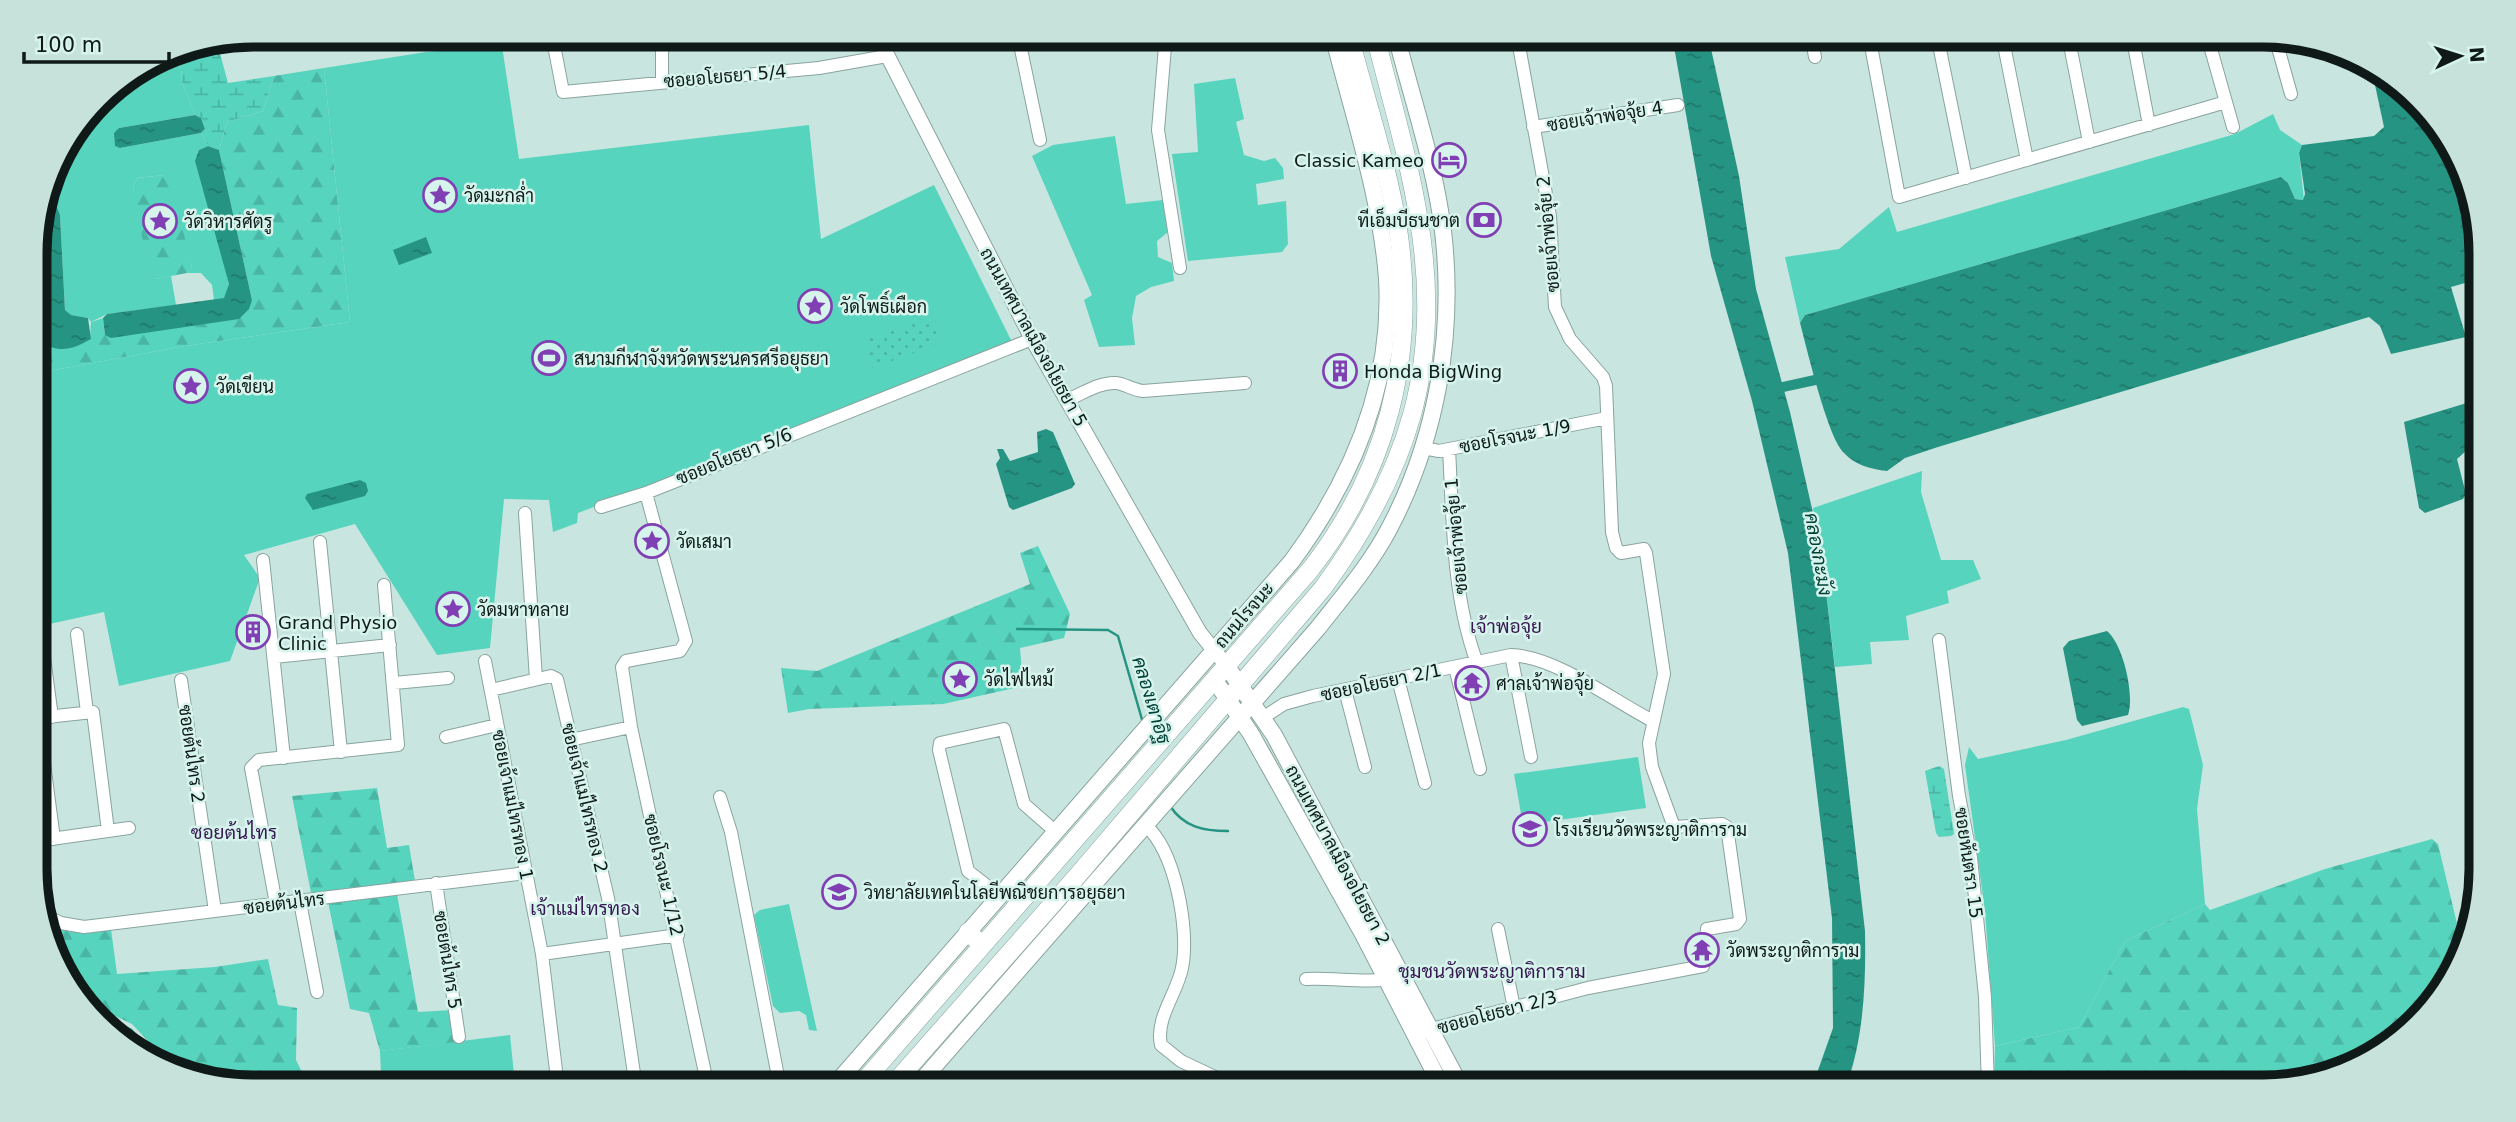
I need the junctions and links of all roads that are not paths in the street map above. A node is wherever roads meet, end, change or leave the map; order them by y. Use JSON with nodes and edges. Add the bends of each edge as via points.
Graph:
{"nodes":[{"id":1,"x":554,"y":47,"type":"edge"},
{"id":2,"x":662,"y":47,"type":"edge"},
{"id":3,"x":882,"y":47,"type":"edge"},
{"id":4,"x":1020,"y":47,"type":"edge"},
{"id":5,"x":1165,"y":47,"type":"edge"},
{"id":6,"x":1337,"y":47,"type":"edge"},
{"id":7,"x":1352,"y":47,"type":"edge"},
{"id":8,"x":1378,"y":47,"type":"edge"},
{"id":9,"x":1399,"y":47,"type":"edge"},
{"id":10,"x":1519,"y":47,"type":"edge"},
{"id":11,"x":1813,"y":47,"type":"edge"},
{"id":12,"x":1871,"y":47,"type":"edge"},
{"id":13,"x":1939,"y":47,"type":"edge"},
{"id":14,"x":2003,"y":47,"type":"edge"},
{"id":15,"x":2070,"y":47,"type":"edge"},
{"id":16,"x":2134,"y":47,"type":"edge"},
{"id":17,"x":2214,"y":47,"type":"edge"},
{"id":18,"x":2278,"y":48,"type":"edge"},
{"id":19,"x":887,"y":56,"type":"junction"},
{"id":20,"x":1815,"y":57,"type":"dead end"},
{"id":21,"x":662,"y":81,"type":"junction"},
{"id":22,"x":2291,"y":94,"type":"dead end"},
{"id":23,"x":2226,"y":103,"type":"junction"},
{"id":24,"x":1678,"y":105,"type":"dead end"},
{"id":25,"x":2148,"y":125,"type":"junction"},
{"id":26,"x":1533,"y":127,"type":"junction"},
{"id":27,"x":2232,"y":127,"type":"dead end"},
{"id":28,"x":1040,"y":140,"type":"dead end"},
{"id":29,"x":2089,"y":142,"type":"junction"},
{"id":30,"x":2027,"y":160,"type":"junction"},
{"id":31,"x":1966,"y":178,"type":"junction"},
{"id":32,"x":1180,"y":268,"type":"dead end"},
{"id":33,"x":1032,"y":339,"type":"junction"},
{"id":34,"x":1245,"y":383,"type":"dead end"},
{"id":35,"x":1067,"y":400,"type":"junction"},
{"id":36,"x":1607,"y":418,"type":"junction"},
{"id":37,"x":1423,"y":448,"type":"junction"},
{"id":38,"x":1449,"y":449,"type":"junction"},
{"id":39,"x":646,"y":493,"type":"junction"},
{"id":40,"x":601,"y":507,"type":"dead end"},
{"id":41,"x":525,"y":513,"type":"dead end"},
{"id":42,"x":320,"y":542,"type":"dead end"},
{"id":43,"x":263,"y":560,"type":"dead end"},
{"id":44,"x":384,"y":585,"type":"dead end"},
{"id":45,"x":77,"y":634,"type":"dead end"},
{"id":46,"x":1200,"y":634,"type":"junction"},
{"id":47,"x":1939,"y":640,"type":"dead end"},
{"id":48,"x":390,"y":645,"type":"junction"},
{"id":49,"x":1214,"y":648,"type":"junction"},
{"id":50,"x":331,"y":651,"type":"junction"},
{"id":51,"x":1511,"y":655,"type":"junction"},
{"id":52,"x":274,"y":657,"type":"junction"},
{"id":53,"x":485,"y":661,"type":"dead end"},
{"id":54,"x":1204,"y":662,"type":"junction"},
{"id":55,"x":1477,"y":663,"type":"junction"},
{"id":56,"x":1455,"y":667,"type":"junction"},
{"id":57,"x":1220,"y":672,"type":"junction"},
{"id":58,"x":448,"y":678,"type":"dead end"},
{"id":59,"x":536,"y":679,"type":"junction"},
{"id":60,"x":1398,"y":679,"type":"junction"},
{"id":61,"x":181,"y":680,"type":"dead end"},
{"id":62,"x":47,"y":682,"type":"edge"},
{"id":63,"x":394,"y":683,"type":"junction"},
{"id":64,"x":1241,"y":687,"type":"junction"},
{"id":65,"x":491,"y":690,"type":"junction"},
{"id":66,"x":1345,"y":690,"type":"junction"},
{"id":67,"x":1228,"y":702,"type":"junction"},
{"id":68,"x":1254,"y":704,"type":"junction"},
{"id":69,"x":87,"y":712,"type":"junction"},
{"id":70,"x":47,"y":717,"type":"edge"},
{"id":71,"x":52,"y":717,"type":"junction"},
{"id":72,"x":1264,"y":717,"type":"junction"},
{"id":73,"x":1240,"y":718,"type":"junction"},
{"id":74,"x":1653,"y":721,"type":"junction"},
{"id":75,"x":497,"y":725,"type":"junction"},
{"id":76,"x":631,"y":727,"type":"junction"},
{"id":77,"x":446,"y":737,"type":"dead end"},
{"id":78,"x":570,"y":740,"type":"junction"},
{"id":79,"x":341,"y":752,"type":"junction"},
{"id":80,"x":1531,"y":757,"type":"dead end"},
{"id":81,"x":284,"y":758,"type":"junction"},
{"id":82,"x":1365,"y":766,"type":"dead end"},
{"id":83,"x":1480,"y":769,"type":"dead end"},
{"id":84,"x":1425,"y":783,"type":"dead end"},
{"id":85,"x":47,"y":790,"type":"edge"},
{"id":86,"x":720,"y":797,"type":"dead end"},
{"id":87,"x":1145,"y":825,"type":"junction"},
{"id":88,"x":129,"y":828,"type":"dead end"},
{"id":89,"x":107,"y":831,"type":"junction"},
{"id":90,"x":1056,"y":832,"type":"junction"},
{"id":91,"x":54,"y":839,"type":"junction"},
{"id":92,"x":47,"y":840,"type":"edge"},
{"id":93,"x":526,"y":873,"type":"junction"},
{"id":94,"x":436,"y":883,"type":"junction"},
{"id":95,"x":1001,"y":897,"type":"junction"},
{"id":96,"x":300,"y":902,"type":"junction"},
{"id":97,"x":275,"y":904,"type":"junction"},
{"id":98,"x":215,"y":911,"type":"junction"},
{"id":99,"x":54,"y":919,"type":"edge"},
{"id":100,"x":1498,"y":929,"type":"dead end"},
{"id":101,"x":968,"y":932,"type":"junction"},
{"id":102,"x":678,"y":935,"type":"junction"},
{"id":103,"x":613,"y":944,"type":"junction"},
{"id":104,"x":982,"y":945,"type":"junction"},
{"id":105,"x":542,"y":954,"type":"junction"},
{"id":106,"x":1000,"y":963,"type":"junction"},
{"id":107,"x":1013,"y":976,"type":"junction"},
{"id":108,"x":1306,"y":979,"type":"dead end"},
{"id":109,"x":1385,"y":980,"type":"junction"},
{"id":110,"x":317,"y":992,"type":"dead end"},
{"id":111,"x":1514,"y":1008,"type":"junction"},
{"id":112,"x":1430,"y":1029,"type":"junction"},
{"id":113,"x":1414,"y":1034,"type":"junction"},
{"id":114,"x":459,"y":1037,"type":"dead end"},
{"id":115,"x":1435,"y":1074,"type":"edge"},
{"id":116,"x":1454,"y":1074,"type":"edge"},
{"id":117,"x":1988,"y":1074,"type":"edge"},
{"id":118,"x":557,"y":1075,"type":"edge"},
{"id":119,"x":634,"y":1075,"type":"edge"},
{"id":120,"x":706,"y":1075,"type":"edge"},
{"id":121,"x":778,"y":1075,"type":"edge"},
{"id":122,"x":844,"y":1075,"type":"edge"},
{"id":123,"x":870,"y":1075,"type":"edge"},
{"id":124,"x":902,"y":1075,"type":"edge"},
{"id":125,"x":927,"y":1075,"type":"edge"},
{"id":126,"x":1210,"y":1075,"type":"edge"}],
"edges":[{"from":1,"to":21,"type":"street","name":"ซอยอโยธยา 5/4","via":[[563,92]]},
{"from":2,"to":21,"type":"street"},
{"from":3,"to":19,"type":"street","name":"ถนนเทศบาลเมืองอโยธยา 5"},
{"from":4,"to":28,"type":"street"},
{"from":5,"to":32,"type":"street","via":[[1158,130]]},
{"from":6,"to":49,"type":"main road","name":"ถนนโรจนะ","via":[[1383,249],[1387,310],[1379,380],[1364,436],[1321,522]]},
{"from":7,"to":57,"type":"main road","name":"ถนนโรจนะ","via":[[1399,237],[1403,320],[1395,395],[1377,456],[1349,516],[1310,570]]},
{"from":8,"to":64,"type":"main road","via":[[1424,257],[1422,374],[1402,450],[1364,529],[1323,588]]},
{"from":9,"to":37,"type":"main road","via":[[1436,194],[1446,260],[1442,360]]},
{"from":10,"to":26,"type":"street","name":"ซอยเจ้าพ่อจุ้ย 2"},
{"from":11,"to":20,"type":"street"},
{"from":12,"to":31,"type":"street","via":[[1899,197]]},
{"from":13,"to":31,"type":"street"},
{"from":14,"to":30,"type":"street"},
{"from":15,"to":29,"type":"street"},
{"from":16,"to":25,"type":"street"},
{"from":17,"to":23,"type":"street"},
{"from":18,"to":22,"type":"street"},
{"from":19,"to":21,"type":"street","name":"ซอยอโยธยา 5/4","via":[[818,68]]},
{"from":19,"to":33,"type":"street","name":"ถนนเทศบาลเมืองอโยธยา 5"},
{"from":23,"to":25,"type":"street"},
{"from":23,"to":27,"type":"street"},
{"from":24,"to":26,"type":"street","name":"ซอยเจ้าพ่อจุ้ย 4"},
{"from":25,"to":29,"type":"street"},
{"from":26,"to":36,"type":"street","name":"ซอยเจ้าพ่อจุ้ย 2","via":[[1550,216],[1555,307],[1570,339],[1604,377]]},
{"from":29,"to":30,"type":"street"},
{"from":30,"to":31,"type":"street"},
{"from":33,"to":35,"type":"street","name":"ถนนเทศบาลเมืองอโยธยา 5"},
{"from":33,"to":39,"type":"street","name":"ซอยอโยธยา 5/6"},
{"from":34,"to":35,"type":"street","via":[[1143,391],[1105,383]]},
{"from":35,"to":46,"type":"street","name":"ถนนเทศบาลเมืองอโยธยา 5"},
{"from":36,"to":38,"type":"street","name":"ซอยโรจนะ 1/9"},
{"from":36,"to":74,"type":"street","name":"ซอยเจ้าพ่อจุ้ย 2","via":[[1614,544],[1621,553],[1645,551],[1660,637],[1664,674]]},
{"from":37,"to":38,"type":"street","name":"ซอยโรจนะ 1/9"},
{"from":37,"to":68,"type":"main road","via":[[1402,502],[1375,552]]},
{"from":38,"to":55,"type":"street","name":"ซอยเจ้าพ่อจุ้ย 1","via":[[1459,589]]},
{"from":39,"to":40,"type":"street","name":"ซอยอโยธยา 5/6"},
{"from":39,"to":76,"type":"street","name":"ซอยโรจนะ 1/12","via":[[686,640],[680,651],[623,662]]},
{"from":41,"to":59,"type":"street"},
{"from":42,"to":50,"type":"street"},
{"from":43,"to":52,"type":"street"},
{"from":44,"to":48,"type":"street"},
{"from":45,"to":69,"type":"street"},
{"from":46,"to":49,"type":"street","name":"ถนนเทศบาลเมืองอโยธยา 5"},
{"from":46,"to":54,"type":"street","name":"ถนนเทศบาลเมืองอโยธยา 5"},
{"from":47,"to":117,"type":"street","name":"ซอยหันตรา 15","via":[[1971,858]]},
{"from":48,"to":50,"type":"street"},
{"from":48,"to":63,"type":"street"},
{"from":49,"to":54,"type":"main road","name":"ถนนโรจนะ"},
{"from":49,"to":57,"type":"street","name":"ถนนเทศบาลเมืองอโยธยา 5"},
{"from":50,"to":52,"type":"street"},
{"from":50,"to":79,"type":"street"},
{"from":51,"to":55,"type":"street","name":"ซอยอโยธยา 2/1"},
{"from":51,"to":74,"type":"street","name":"ซอยอโยธยา 2/1","via":[[1532,658],[1582,681]]},
{"from":51,"to":80,"type":"street"},
{"from":52,"to":81,"type":"street"},
{"from":53,"to":65,"type":"street","name":"ซอยเจ้าแม่ไทรทอง 1"},
{"from":54,"to":57,"type":"street","name":"ถนนเทศบาลเมืองอโยธยา 5"},
{"from":54,"to":90,"type":"main road","name":"ถนนโรจนะ"},
{"from":55,"to":56,"type":"street","name":"ซอยอโยธยา 2/1"},
{"from":56,"to":60,"type":"street","name":"ซอยอโยธยา 2/1"},
{"from":56,"to":83,"type":"street"},
{"from":57,"to":64,"type":"main road","name":"ถนนเทศบาลเมืองอโยธยา 2"},
{"from":57,"to":67,"type":"main road","name":"ถนนเทศบาลเมืองอโยธยา 2"},
{"from":57,"to":104,"type":"main road","name":"ถนนโรจนะ"},
{"from":58,"to":63,"type":"street"},
{"from":59,"to":65,"type":"street"},
{"from":59,"to":78,"type":"street","name":"ซอยเจ้าแม่ไทรทอง 2","via":[[555,676]]},
{"from":60,"to":66,"type":"street","name":"ซอยอโยธยา 2/1"},
{"from":60,"to":84,"type":"street"},
{"from":61,"to":98,"type":"street","name":"ซอยต้นไทร 2"},
{"from":62,"to":71,"type":"street"},
{"from":63,"to":79,"type":"street","via":[[398,745]]},
{"from":64,"to":67,"type":"main road"},
{"from":64,"to":68,"type":"main road","name":"ถนนเทศบาลเมืองอโยธยา 2"},
{"from":65,"to":75,"type":"street","name":"ซอยเจ้าแม่ไทรทอง 1"},
{"from":66,"to":72,"type":"street","name":"ซอยอโยธยา 2/1","via":[[1284,704]]},
{"from":66,"to":82,"type":"street"},
{"from":67,"to":73,"type":"main road","name":"ถนนเทศบาลเมืองอโยธยา 2"},
{"from":67,"to":106,"type":"main road"},
{"from":68,"to":72,"type":"main road","name":"ถนนเทศบาลเมืองอโยธยา 2"},
{"from":68,"to":73,"type":"main road"},
{"from":69,"to":71,"type":"street"},
{"from":69,"to":89,"type":"street","via":[[94,714]]},
{"from":70,"to":71,"type":"street"},
{"from":72,"to":112,"type":"main road","name":"ถนนเทศบาลเมืองอโยธยา 2"},
{"from":73,"to":87,"type":"main road"},
{"from":73,"to":109,"type":"main road","name":"ถนนเทศบาลเมืองอโยธยา 2"},
{"from":74,"to":111,"type":"street","name":"ซอยอโยธยา 2/3","via":[[1649,743],[1652,767],[1674,827],[1727,827],[1739,923],[1707,929],[1703,966]]},
{"from":75,"to":77,"type":"street"},
{"from":75,"to":93,"type":"street","name":"ซอยเจ้าแม่ไทรทอง 1"},
{"from":76,"to":78,"type":"street"},
{"from":76,"to":102,"type":"street","name":"ซอยโรจนะ 1/12"},
{"from":78,"to":103,"type":"street","name":"ซอยเจ้าแม่ไทรทอง 2","via":[[602,871]]},
{"from":79,"to":81,"type":"street"},
{"from":81,"to":97,"type":"street","via":[[259,760],[251,768]]},
{"from":85,"to":91,"type":"street"},
{"from":86,"to":121,"type":"street"},
{"from":87,"to":107,"type":"main road"},
{"from":87,"to":126,"type":"street","via":[[1160,841],[1170,863],[1183,946],[1177,988],[1160,1025],[1161,1045]]},
{"from":88,"to":89,"type":"street"},
{"from":89,"to":91,"type":"street"},
{"from":90,"to":95,"type":"main road","name":"ถนนโรจนะ"},
{"from":90,"to":95,"type":"street","via":[[1024,804],[1004,729],[940,743],[968,871]]},
{"from":91,"to":92,"type":"street"},
{"from":93,"to":94,"type":"street","name":"ซอยต้นไทร"},
{"from":93,"to":105,"type":"street","name":"ซอยเจ้าแม่ไทรทอง 1"},
{"from":94,"to":96,"type":"street","name":"ซอยต้นไทร"},
{"from":94,"to":114,"type":"street","name":"ซอยต้นไทร 5"},
{"from":95,"to":101,"type":"main road","name":"ถนนโรจนะ"},
{"from":96,"to":97,"type":"street","name":"ซอยต้นไทร"},
{"from":96,"to":110,"type":"street"},
{"from":97,"to":98,"type":"street","name":"ซอยต้นไทร"},
{"from":98,"to":99,"type":"street","name":"ซอยต้นไทร","via":[[84,926]]},
{"from":100,"to":111,"type":"street"},
{"from":101,"to":104,"type":"main road"},
{"from":101,"to":122,"type":"main road","name":"ถนนโรจนะ"},
{"from":102,"to":103,"type":"street"},
{"from":102,"to":120,"type":"street","name":"ซอยโรจนะ 1/12"},
{"from":103,"to":105,"type":"street"},
{"from":103,"to":119,"type":"street","name":"ซอยเจ้าแม่ไทรทอง 2"},
{"from":104,"to":123,"type":"main road","name":"ถนนโรจนะ"},
{"from":105,"to":118,"type":"street","name":"ซอยเจ้าแม่ไทรทอง 1"},
{"from":106,"to":107,"type":"main road"},
{"from":106,"to":124,"type":"main road"},
{"from":107,"to":125,"type":"main road"},
{"from":108,"to":109,"type":"street"},
{"from":109,"to":113,"type":"main road","name":"ถนนเทศบาลเมืองอโยธยา 2"},
{"from":111,"to":112,"type":"street","name":"ซอยอโยธยา 2/3"},
{"from":112,"to":113,"type":"street","name":"ซอยอโยธยา 2/3"},
{"from":112,"to":116,"type":"main road","name":"ถนนเทศบาลเมืองอโยธยา 2"},
{"from":113,"to":115,"type":"main road","name":"ถนนเทศบาลเมืองอโยธยา 2"}]}
